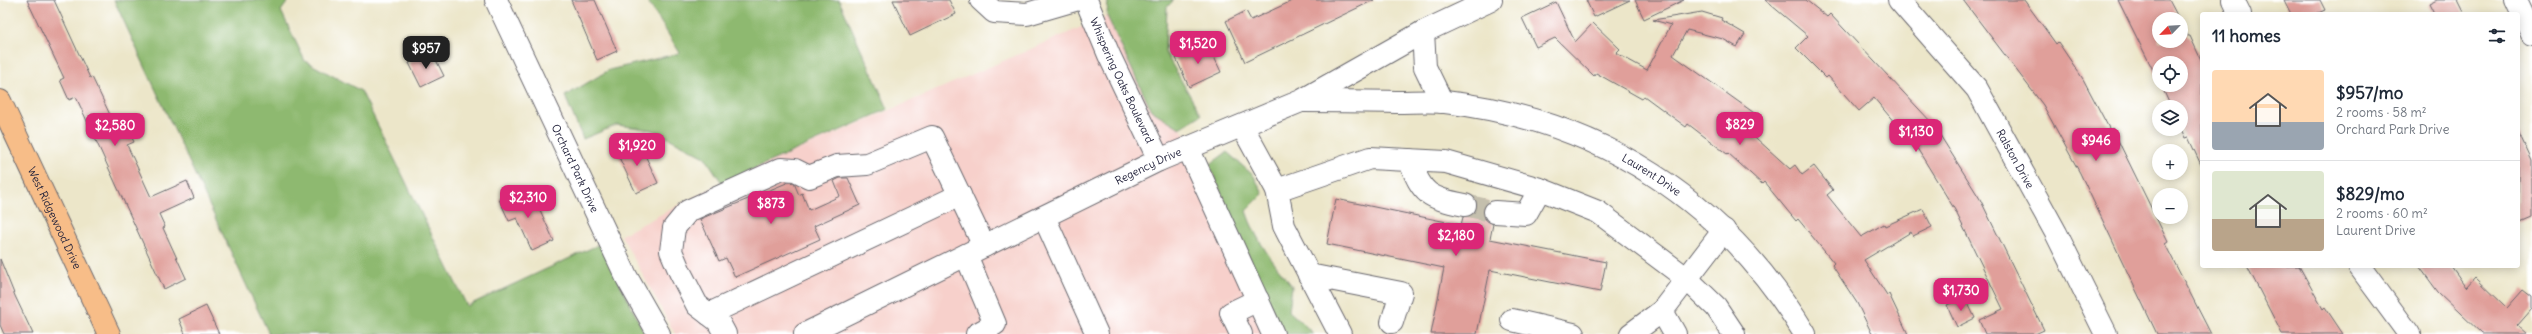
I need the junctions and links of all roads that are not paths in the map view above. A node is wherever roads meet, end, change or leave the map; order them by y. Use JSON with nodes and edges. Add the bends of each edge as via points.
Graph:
{"nodes":[{"id":1,"x":496,"y":0,"type":"edge"},
{"id":2,"x":981,"y":0,"type":"edge"},
{"id":3,"x":1075,"y":0,"type":"edge"},
{"id":4,"x":1086,"y":0,"type":"edge"},
{"id":5,"x":1491,"y":0,"type":"edge"},
{"id":6,"x":1900,"y":0,"type":"edge"},
{"id":7,"x":2232,"y":0,"type":"edge"},
{"id":8,"x":2516,"y":0,"type":"edge"},
{"id":9,"x":2239,"y":12,"type":"edge"},
{"id":10,"x":1424,"y":32,"type":"junction"},
{"id":11,"x":2532,"y":34,"type":"edge"},
{"id":12,"x":0,"y":101,"type":"edge"},
{"id":13,"x":1301,"y":101,"type":"junction"},
{"id":14,"x":1442,"y":102,"type":"junction"},
{"id":15,"x":1242,"y":126,"type":"junction"},
{"id":16,"x":1188,"y":148,"type":"junction"},
{"id":17,"x":1159,"y":160,"type":"junction"},
{"id":18,"x":1409,"y":160,"type":"junction"},
{"id":19,"x":1540,"y":189,"type":"junction"},
{"id":20,"x":1277,"y":190,"type":"junction"},
{"id":21,"x":960,"y":195,"type":"junction"},
{"id":22,"x":1465,"y":205,"type":"tunnel mouth"},
{"id":23,"x":1495,"y":212,"type":"tunnel mouth"},
{"id":24,"x":1044,"y":217,"type":"junction"},
{"id":25,"x":1724,"y":230,"type":"junction"},
{"id":26,"x":975,"y":250,"type":"junction"},
{"id":27,"x":2360,"y":268,"type":"edge"},
{"id":28,"x":1309,"y":275,"type":"junction"},
{"id":29,"x":1686,"y":278,"type":"junction"},
{"id":30,"x":1258,"y":300,"type":"junction"},
{"id":31,"x":1662,"y":311,"type":"junction"},
{"id":32,"x":709,"y":314,"type":"junction"},
{"id":33,"x":1512,"y":320,"type":"dead end"},
{"id":34,"x":1392,"y":322,"type":"dead end"},
{"id":35,"x":990,"y":331,"type":"edge"},
{"id":36,"x":109,"y":334,"type":"edge"},
{"id":37,"x":659,"y":334,"type":"edge"},
{"id":38,"x":725,"y":334,"type":"edge"},
{"id":39,"x":805,"y":334,"type":"edge"},
{"id":40,"x":1097,"y":334,"type":"edge"},
{"id":41,"x":1241,"y":334,"type":"edge"},
{"id":42,"x":1273,"y":334,"type":"edge"},
{"id":43,"x":1340,"y":334,"type":"edge"},
{"id":44,"x":1573,"y":334,"type":"edge"},
{"id":45,"x":1631,"y":334,"type":"edge"},
{"id":46,"x":1675,"y":334,"type":"edge"},
{"id":47,"x":1734,"y":334,"type":"edge"},
{"id":48,"x":1805,"y":334,"type":"edge"},
{"id":49,"x":2106,"y":334,"type":"edge"},
{"id":50,"x":2409,"y":334,"type":"edge"}],
"edges":[{"from":1,"to":37,"type":"street","name":"Orchard Park Drive","via":[[627,278]]},
{"from":2,"to":3,"type":"street","via":[[994,12],[1027,14]]},
{"from":4,"to":17,"type":"street","name":"Whispering Oaks Boulevard"},
{"from":5,"to":10,"type":"street","name":"Regency Drive"},
{"from":6,"to":49,"type":"street","name":"Ralston Drive","via":[[1977,89],[2056,233]]},
{"from":7,"to":9,"type":"street"},
{"from":8,"to":11,"type":"street"},
{"from":10,"to":13,"type":"street","name":"Regency Drive"},
{"from":10,"to":14,"type":"street","via":[[1425,67]]},
{"from":12,"to":36,"type":"main road","name":"West Ridgewood Drive"},
{"from":13,"to":14,"type":"street","name":"Laurent Drive"},
{"from":13,"to":15,"type":"street","name":"Regency Drive"},
{"from":14,"to":25,"type":"street","name":"Laurent Drive","via":[[1476,106],[1525,117],[1591,140],[1638,164],[1669,184]]},
{"from":15,"to":16,"type":"street","name":"Regency Drive"},
{"from":15,"to":20,"type":"street"},
{"from":16,"to":17,"type":"street","name":"Regency Drive"},
{"from":16,"to":30,"type":"street"},
{"from":17,"to":24,"type":"street","name":"Regency Drive"},
{"from":18,"to":19,"type":"street","via":[[1446,162]]},
{"from":18,"to":20,"type":"street","via":[[1370,158]]},
{"from":18,"to":22,"type":"street","via":[[1420,187],[1438,200]]},
{"from":19,"to":23,"type":"street","via":[[1526,214]]},
{"from":19,"to":29,"type":"street","via":[[1598,212]]},
{"from":20,"to":28,"type":"street","via":[[1284,226]]},
{"from":21,"to":26,"type":"street"},
{"from":21,"to":32,"type":"street"},
{"from":21,"to":32,"type":"street","via":[[932,137],[867,164],[837,166],[809,177],[795,170],[782,169],[688,211],[674,228],[672,251],[697,305]]},
{"from":24,"to":26,"type":"street","name":"Regency Drive"},
{"from":24,"to":40,"type":"street"},
{"from":25,"to":29,"type":"street"},
{"from":25,"to":48,"type":"street","name":"Laurent Drive","via":[[1767,277]]},
{"from":26,"to":35,"type":"street"},
{"from":26,"to":39,"type":"street","name":"Regency Drive"},
{"from":27,"to":50,"type":"street"},
{"from":28,"to":34,"type":"street","via":[[1401,293]]},
{"from":28,"to":43,"type":"street"},
{"from":29,"to":31,"type":"street"},
{"from":29,"to":47,"type":"street","via":[[1716,307]]},
{"from":30,"to":41,"type":"street","via":[[1231,313]]},
{"from":30,"to":42,"type":"street"},
{"from":31,"to":45,"type":"street"},
{"from":31,"to":46,"type":"street"},
{"from":32,"to":38,"type":"street","via":[[718,321]]},
{"from":33,"to":44,"type":"street"}]}
